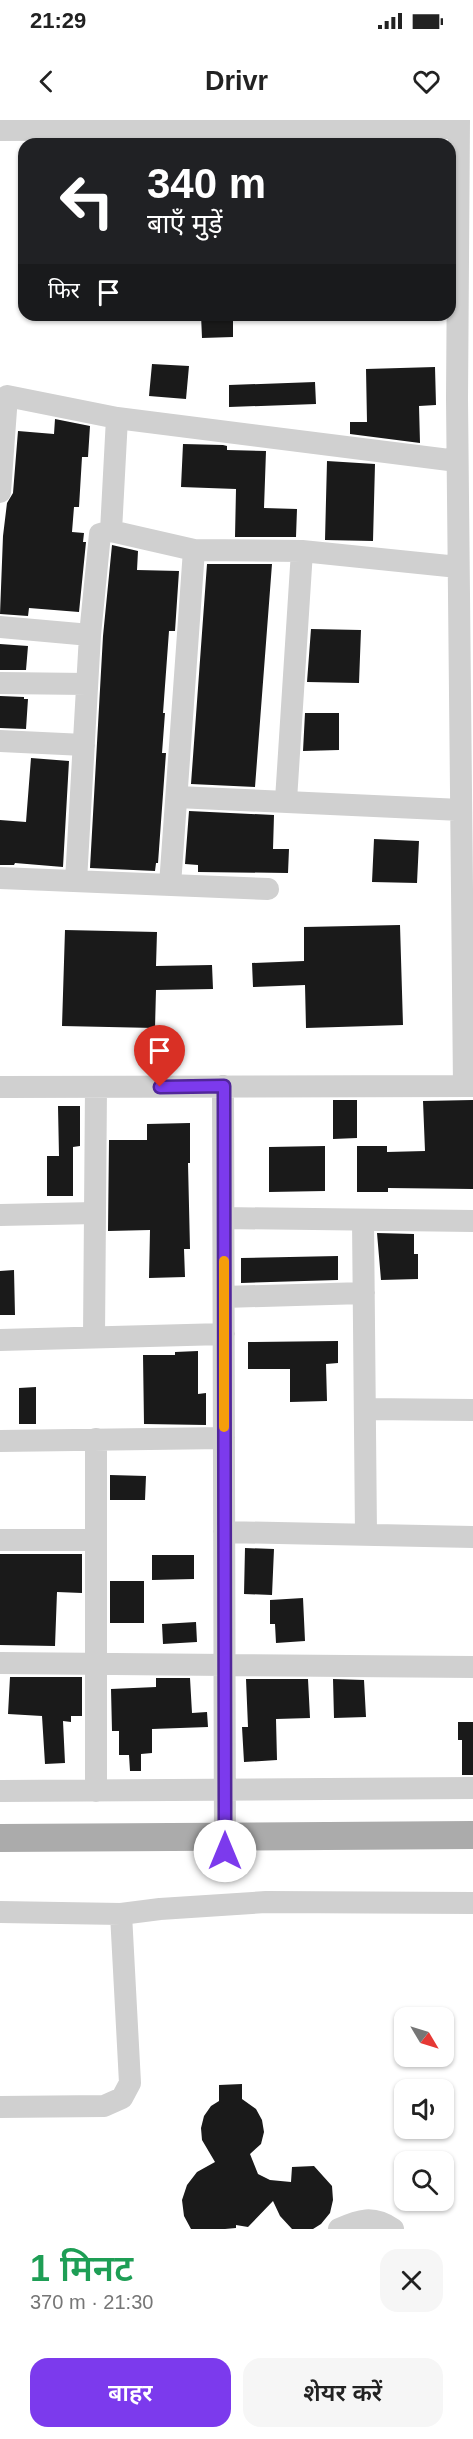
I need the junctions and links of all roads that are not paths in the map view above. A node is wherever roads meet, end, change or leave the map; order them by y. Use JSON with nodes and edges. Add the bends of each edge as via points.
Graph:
{"nodes":[{"id":1,"x":333,"y":124,"type":"edge"},
{"id":2,"x":459,"y":124,"type":"edge"},
{"id":3,"x":29,"y":125,"type":"edge"},
{"id":4,"x":0,"y":130,"type":"edge"},
{"id":5,"x":465,"y":196,"type":"edge"},
{"id":6,"x":465,"y":325,"type":"edge"},
{"id":7,"x":117,"y":418,"type":"junction"},
{"id":8,"x":457,"y":461,"type":"junction"},
{"id":9,"x":0,"y":492,"type":"edge"},
{"id":10,"x":111,"y":531,"type":"junction"},
{"id":11,"x":194,"y":550,"type":"junction"},
{"id":12,"x":302,"y":550,"type":"junction"},
{"id":13,"x":459,"y":567,"type":"junction"},
{"id":14,"x":0,"y":627,"type":"edge"},
{"id":15,"x":90,"y":635,"type":"junction"},
{"id":16,"x":0,"y":683,"type":"edge"},
{"id":17,"x":87,"y":684,"type":"junction"},
{"id":18,"x":0,"y":741,"type":"edge"},
{"id":19,"x":84,"y":746,"type":"junction"},
{"id":20,"x":177,"y":796,"type":"junction"},
{"id":21,"x":286,"y":800,"type":"junction"},
{"id":22,"x":465,"y":823,"type":"edge"},
{"id":23,"x":0,"y":878,"type":"edge"},
{"id":24,"x":75,"y":881,"type":"junction"},
{"id":25,"x":170,"y":885,"type":"junction"},
{"id":26,"x":268,"y":889,"type":"dead end"},
{"id":27,"x":468,"y":956,"type":"edge"},
{"id":28,"x":224,"y":1086,"type":"junction"},
{"id":29,"x":468,"y":1086,"type":"edge"},
{"id":30,"x":0,"y":1087,"type":"edge"},
{"id":31,"x":96,"y":1087,"type":"junction"},
{"id":32,"x":95,"y":1213,"type":"junction"},
{"id":33,"x":0,"y":1215,"type":"edge"},
{"id":34,"x":224,"y":1218,"type":"junction"},
{"id":35,"x":363,"y":1220,"type":"junction"},
{"id":36,"x":473,"y":1221,"type":"edge"},
{"id":37,"x":364,"y":1293,"type":"junction"},
{"id":38,"x":224,"y":1297,"type":"junction"},
{"id":39,"x":224,"y":1334,"type":"junction"},
{"id":40,"x":94,"y":1337,"type":"junction"},
{"id":41,"x":0,"y":1340,"type":"edge"},
{"id":42,"x":365,"y":1409,"type":"junction"},
{"id":43,"x":473,"y":1410,"type":"edge"},
{"id":44,"x":224,"y":1438,"type":"junction"},
{"id":45,"x":96,"y":1439,"type":"junction"},
{"id":46,"x":0,"y":1441,"type":"edge"},
{"id":47,"x":224,"y":1532,"type":"junction"},
{"id":48,"x":366,"y":1535,"type":"junction"},
{"id":49,"x":473,"y":1537,"type":"edge"},
{"id":50,"x":0,"y":1540,"type":"edge"},
{"id":51,"x":96,"y":1540,"type":"junction"},
{"id":52,"x":0,"y":1663,"type":"edge"},
{"id":53,"x":96,"y":1664,"type":"junction"},
{"id":54,"x":225,"y":1665,"type":"junction"},
{"id":55,"x":473,"y":1667,"type":"edge"},
{"id":56,"x":473,"y":1788,"type":"edge"},
{"id":57,"x":225,"y":1790,"type":"junction"},
{"id":58,"x":0,"y":1791,"type":"edge"},
{"id":59,"x":96,"y":1791,"type":"junction"},
{"id":60,"x":473,"y":1835,"type":"edge"},
{"id":61,"x":0,"y":1838,"type":"edge"},
{"id":62,"x":225,"y":1844,"type":"junction"},
{"id":63,"x":473,"y":1851,"type":"edge"},
{"id":64,"x":0,"y":1852,"type":"edge"},
{"id":65,"x":473,"y":1903,"type":"edge"},
{"id":66,"x":0,"y":1912,"type":"edge"},
{"id":67,"x":121,"y":1914,"type":"junction"},
{"id":68,"x":0,"y":2107,"type":"edge"},
{"id":69,"x":339,"y":2229,"type":"edge"},
{"id":70,"x":393,"y":2229,"type":"edge"}],
"edges":[{"from":1,"to":2,"type":"street"},
{"from":1,"to":3,"type":"street"},
{"from":2,"to":5,"type":"street"},
{"from":3,"to":4,"type":"street"},
{"from":5,"to":6,"type":"street"},
{"from":6,"to":8,"type":"street"},
{"from":7,"to":8,"type":"street"},
{"from":7,"to":9,"type":"street","via":[[7,396]]},
{"from":7,"to":10,"type":"street"},
{"from":8,"to":13,"type":"street"},
{"from":10,"to":11,"type":"street"},
{"from":10,"to":15,"type":"street","via":[[100,534],[98,540]]},
{"from":11,"to":12,"type":"street"},
{"from":11,"to":20,"type":"street"},
{"from":12,"to":13,"type":"street"},
{"from":12,"to":21,"type":"street"},
{"from":13,"to":22,"type":"street"},
{"from":14,"to":15,"type":"street"},
{"from":15,"to":17,"type":"street"},
{"from":16,"to":17,"type":"street"},
{"from":17,"to":19,"type":"street"},
{"from":18,"to":19,"type":"street"},
{"from":19,"to":24,"type":"street"},
{"from":20,"to":21,"type":"street"},
{"from":20,"to":25,"type":"street"},
{"from":21,"to":22,"type":"street"},
{"from":22,"to":27,"type":"street"},
{"from":23,"to":24,"type":"street"},
{"from":24,"to":25,"type":"street"},
{"from":25,"to":26,"type":"street"},
{"from":27,"to":29,"type":"street"},
{"from":28,"to":29,"type":"street"},
{"from":28,"to":31,"type":"street"},
{"from":28,"to":34,"type":"street"},
{"from":30,"to":31,"type":"street"},
{"from":31,"to":32,"type":"street"},
{"from":32,"to":33,"type":"street"},
{"from":32,"to":40,"type":"street"},
{"from":34,"to":35,"type":"street"},
{"from":34,"to":38,"type":"street"},
{"from":35,"to":36,"type":"street"},
{"from":35,"to":37,"type":"street"},
{"from":37,"to":38,"type":"street"},
{"from":37,"to":42,"type":"street"},
{"from":38,"to":39,"type":"street"},
{"from":39,"to":40,"type":"street"},
{"from":39,"to":44,"type":"street"},
{"from":40,"to":41,"type":"street"},
{"from":42,"to":43,"type":"street"},
{"from":42,"to":48,"type":"street"},
{"from":44,"to":45,"type":"street"},
{"from":44,"to":47,"type":"street"},
{"from":45,"to":46,"type":"street"},
{"from":45,"to":51,"type":"street"},
{"from":47,"to":48,"type":"street"},
{"from":47,"to":54,"type":"street"},
{"from":48,"to":49,"type":"street"},
{"from":50,"to":51,"type":"street"},
{"from":51,"to":53,"type":"street"},
{"from":52,"to":53,"type":"street"},
{"from":53,"to":54,"type":"street"},
{"from":53,"to":59,"type":"street"},
{"from":54,"to":55,"type":"street"},
{"from":54,"to":57,"type":"street"},
{"from":56,"to":57,"type":"street"},
{"from":57,"to":59,"type":"street"},
{"from":57,"to":62,"type":"street"},
{"from":58,"to":59,"type":"street"},
{"from":60,"to":62,"type":"main road"},
{"from":61,"to":62,"type":"main road"},
{"from":62,"to":63,"type":"main road"},
{"from":62,"to":64,"type":"main road"},
{"from":65,"to":67,"type":"street","via":[[266,1902]]},
{"from":66,"to":67,"type":"street"},
{"from":67,"to":68,"type":"street","via":[[130,2083],[122,2098],[104,2106]]},
{"from":69,"to":70,"type":"street","via":[[360,2219],[384,2223]]}]}
